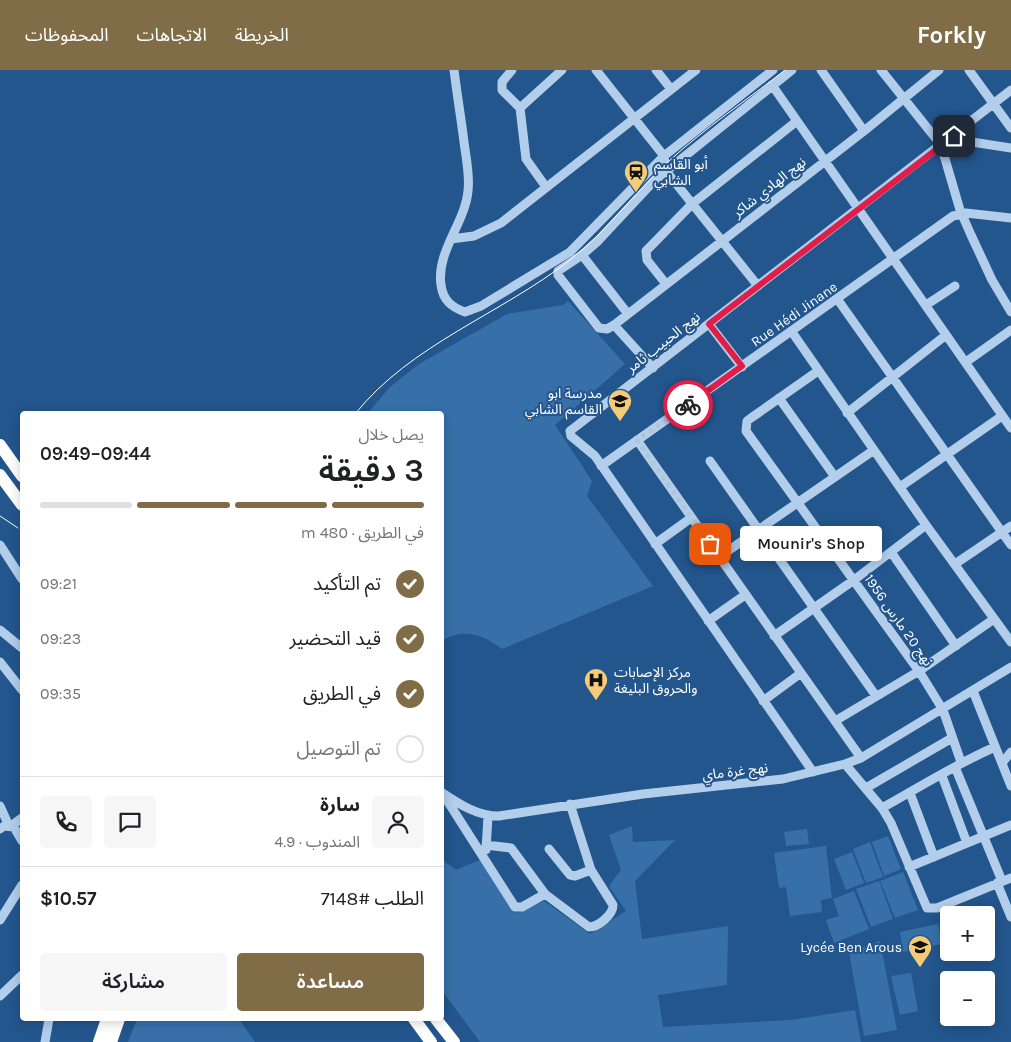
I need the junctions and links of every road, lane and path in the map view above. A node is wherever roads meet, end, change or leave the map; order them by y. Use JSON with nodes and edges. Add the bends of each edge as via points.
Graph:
{"nodes":[{"id":1,"x":454,"y":70,"type":"edge"},
{"id":2,"x":512,"y":70,"type":"edge"},
{"id":3,"x":562,"y":70,"type":"edge"},
{"id":4,"x":596,"y":70,"type":"edge"},
{"id":5,"x":656,"y":70,"type":"edge"},
{"id":6,"x":696,"y":70,"type":"edge"},
{"id":7,"x":792,"y":70,"type":"edge"},
{"id":8,"x":821,"y":70,"type":"edge"},
{"id":9,"x":881,"y":70,"type":"edge"},
{"id":10,"x":939,"y":70,"type":"edge"},
{"id":11,"x":969,"y":70,"type":"edge"},
{"id":12,"x":768,"y":72,"type":"edge"},
{"id":13,"x":772,"y":85,"type":"junction"},
{"id":14,"x":671,"y":89,"type":"junction"},
{"id":15,"x":1011,"y":90,"type":"edge"},
{"id":16,"x":904,"y":100,"type":"junction"},
{"id":17,"x":994,"y":105,"type":"junction"},
{"id":18,"x":520,"y":108,"type":"junction"},
{"id":19,"x":634,"y":118,"type":"junction"},
{"id":20,"x":797,"y":121,"type":"junction"},
{"id":21,"x":1011,"y":128,"type":"edge"},
{"id":22,"x":864,"y":131,"type":"junction"},
{"id":23,"x":954,"y":136,"type":"junction"},
{"id":24,"x":941,"y":145,"type":"junction"},
{"id":25,"x":1011,"y":148,"type":"edge"},
{"id":26,"x":664,"y":156,"type":"junction"},
{"id":27,"x":825,"y":161,"type":"junction"},
{"id":28,"x":666,"y":171,"type":"junction"},
{"id":29,"x":546,"y":187,"type":"junction"},
{"id":30,"x":692,"y":204,"type":"junction"},
{"id":31,"x":858,"y":209,"type":"junction"},
{"id":32,"x":962,"y":213,"type":"junction"},
{"id":33,"x":1011,"y":218,"type":"edge"},
{"id":34,"x":451,"y":239,"type":"junction"},
{"id":35,"x":721,"y":242,"type":"junction"},
{"id":36,"x":582,"y":255,"type":"junction"},
{"id":37,"x":895,"y":260,"type":"junction"},
{"id":38,"x":666,"y":284,"type":"junction"},
{"id":39,"x":758,"y":286,"type":"junction"},
{"id":40,"x":955,"y":286,"type":"dead end"},
{"id":41,"x":838,"y":300,"type":"junction"},
{"id":42,"x":926,"y":305,"type":"junction"},
{"id":43,"x":1011,"y":312,"type":"edge"},
{"id":44,"x":628,"y":314,"type":"junction"},
{"id":45,"x":709,"y":324,"type":"junction"},
{"id":46,"x":614,"y":325,"type":"junction"},
{"id":47,"x":1011,"y":330,"type":"edge"},
{"id":48,"x":792,"y":332,"type":"junction"},
{"id":49,"x":946,"y":335,"type":"junction"},
{"id":50,"x":966,"y":362,"type":"junction"},
{"id":51,"x":742,"y":366,"type":"junction"},
{"id":52,"x":653,"y":368,"type":"junction"},
{"id":53,"x":818,"y":371,"type":"junction"},
{"id":54,"x":892,"y":378,"type":"junction"},
{"id":55,"x":779,"y":398,"type":"junction"},
{"id":56,"x":847,"y":413,"type":"junction"},
{"id":57,"x":1002,"y":416,"type":"junction"},
{"id":58,"x":1011,"y":428,"type":"edge"},
{"id":59,"x":637,"y":440,"type":"junction"},
{"id":60,"x":0,"y":445,"type":"edge"},
{"id":61,"x":874,"y":450,"type":"junction"},
{"id":62,"x":947,"y":454,"type":"junction"},
{"id":63,"x":710,"y":461,"type":"dead end"},
{"id":64,"x":601,"y":466,"type":"junction"},
{"id":65,"x":20,"y":473,"type":"edge"},
{"id":66,"x":0,"y":475,"type":"edge"},
{"id":67,"x":835,"y":477,"type":"junction"},
{"id":68,"x":900,"y":487,"type":"junction"},
{"id":69,"x":20,"y":502,"type":"edge"},
{"id":70,"x":798,"y":503,"type":"junction"},
{"id":71,"x":691,"y":518,"type":"junction"},
{"id":72,"x":926,"y":525,"type":"junction"},
{"id":73,"x":1011,"y":526,"type":"edge"},
{"id":74,"x":758,"y":530,"type":"junction"},
{"id":75,"x":1002,"y":532,"type":"junction"},
{"id":76,"x":655,"y":544,"type":"junction"},
{"id":77,"x":1011,"y":545,"type":"edge"},
{"id":78,"x":2,"y":551,"type":"edge"},
{"id":79,"x":891,"y":552,"type":"junction"},
{"id":80,"x":719,"y":558,"type":"junction"},
{"id":81,"x":955,"y":564,"type":"junction"},
{"id":82,"x":20,"y":576,"type":"edge"},
{"id":83,"x":854,"y":580,"type":"junction"},
{"id":84,"x":745,"y":595,"type":"junction"},
{"id":85,"x":813,"y":608,"type":"junction"},
{"id":86,"x":994,"y":618,"type":"junction"},
{"id":87,"x":708,"y":621,"type":"junction"},
{"id":88,"x":1,"y":633,"type":"edge"},
{"id":89,"x":774,"y":636,"type":"junction"},
{"id":90,"x":1011,"y":642,"type":"edge"},
{"id":91,"x":956,"y":646,"type":"junction"},
{"id":92,"x":20,"y":647,"type":"edge"},
{"id":93,"x":0,"y":662,"type":"edge"},
{"id":94,"x":1011,"y":667,"type":"edge"},
{"id":95,"x":919,"y":671,"type":"junction"},
{"id":96,"x":801,"y":673,"type":"junction"},
{"id":97,"x":20,"y":687,"type":"edge"},
{"id":98,"x":973,"y":691,"type":"junction"},
{"id":99,"x":876,"y":696,"type":"junction"},
{"id":100,"x":763,"y":701,"type":"junction"},
{"id":101,"x":942,"y":710,"type":"junction"},
{"id":102,"x":835,"y":721,"type":"junction"},
{"id":103,"x":952,"y":738,"type":"junction"},
{"id":104,"x":995,"y":747,"type":"junction"},
{"id":105,"x":1011,"y":752,"type":"edge"},
{"id":106,"x":861,"y":758,"type":"junction"},
{"id":107,"x":1002,"y":763,"type":"junction"},
{"id":108,"x":845,"y":764,"type":"junction"},
{"id":109,"x":958,"y":764,"type":"junction"},
{"id":110,"x":813,"y":772,"type":"junction"},
{"id":111,"x":942,"y":776,"type":"junction"},
{"id":112,"x":1011,"y":786,"type":"edge"},
{"id":113,"x":866,"y":788,"type":"junction"},
{"id":114,"x":910,"y":793,"type":"junction"},
{"id":115,"x":444,"y":794,"type":"edge"},
{"id":116,"x":444,"y":797,"type":"edge"},
{"id":117,"x":570,"y":804,"type":"junction"},
{"id":118,"x":0,"y":806,"type":"edge"},
{"id":119,"x":882,"y":808,"type":"junction"},
{"id":120,"x":488,"y":816,"type":"junction"},
{"id":121,"x":20,"y":819,"type":"edge"},
{"id":122,"x":1011,"y":825,"type":"edge"},
{"id":123,"x":10,"y":826,"type":"junction"},
{"id":124,"x":0,"y":829,"type":"edge"},
{"id":125,"x":20,"y":837,"type":"edge"},
{"id":126,"x":984,"y":837,"type":"junction"},
{"id":127,"x":967,"y":843,"type":"junction"},
{"id":128,"x":486,"y":845,"type":"junction"},
{"id":129,"x":549,"y":849,"type":"dead end"},
{"id":130,"x":934,"y":857,"type":"junction"},
{"id":131,"x":485,"y":862,"type":"junction"},
{"id":132,"x":909,"y":867,"type":"junction"},
{"id":133,"x":591,"y":870,"type":"junction"},
{"id":134,"x":1004,"y":881,"type":"edge"},
{"id":135,"x":20,"y":888,"type":"edge"},
{"id":136,"x":545,"y":894,"type":"junction"},
{"id":137,"x":1011,"y":917,"type":"edge"},
{"id":138,"x":0,"y":920,"type":"edge"},
{"id":139,"x":20,"y":977,"type":"edge"},
{"id":140,"x":0,"y":996,"type":"edge"},
{"id":141,"x":49,"y":1021,"type":"edge"},
{"id":142,"x":105,"y":1021,"type":"edge"},
{"id":143,"x":118,"y":1021,"type":"edge"},
{"id":144,"x":415,"y":1021,"type":"edge"},
{"id":145,"x":443,"y":1024,"type":"edge"},
{"id":146,"x":101,"y":1037,"type":"edge"},
{"id":147,"x":44,"y":1042,"type":"edge"},
{"id":148,"x":111,"y":1042,"type":"edge"},
{"id":149,"x":431,"y":1042,"type":"edge"},
{"id":150,"x":454,"y":1042,"type":"edge"}],
"edges":[{"from":1,"to":34,"type":"street","via":[[469,180],[466,203]]},
{"from":2,"to":18,"type":"street","via":[[502,82],[502,90]]},
{"from":3,"to":18,"type":"street"},
{"from":4,"to":19,"type":"street"},
{"from":5,"to":14,"type":"street"},
{"from":6,"to":14,"type":"street"},
{"from":7,"to":13,"type":"street"},
{"from":8,"to":22,"type":"street"},
{"from":9,"to":16,"type":"street"},
{"from":10,"to":16,"type":"street","name":"نهج الهادي شاكر"},
{"from":11,"to":17,"type":"street"},
{"from":12,"to":26,"type":"street"},
{"from":13,"to":20,"type":"street"},
{"from":13,"to":28,"type":"street"},
{"from":14,"to":19,"type":"street"},
{"from":15,"to":17,"type":"street","name":"نهج الحبيب ثامر"},
{"from":16,"to":22,"type":"street","name":"نهج الهادي شاكر"},
{"from":16,"to":24,"type":"street"},
{"from":17,"to":21,"type":"street"},
{"from":17,"to":23,"type":"street","name":"نهج الحبيب ثامر"},
{"from":18,"to":29,"type":"street","via":[[526,159]]},
{"from":19,"to":26,"type":"street"},
{"from":19,"to":29,"type":"street"},
{"from":20,"to":27,"type":"street"},
{"from":20,"to":30,"type":"street"},
{"from":22,"to":27,"type":"street","name":"نهج الهادي شاكر"},
{"from":23,"to":24,"type":"street","name":"نهج الحبيب ثامر"},
{"from":23,"to":25,"type":"street","via":[[959,140]]},
{"from":24,"to":31,"type":"street","name":"نهج الحبيب ثامر"},
{"from":24,"to":32,"type":"street"},
{"from":26,"to":28,"type":"street"},
{"from":26,"to":34,"type":"street","via":[[570,252],[465,312],[448,303],[441,287],[441,268]]},
{"from":27,"to":31,"type":"street"},
{"from":27,"to":35,"type":"street","name":"نهج الهادي شاكر"},
{"from":28,"to":30,"type":"street"},
{"from":28,"to":36,"type":"street"},
{"from":29,"to":34,"type":"street","via":[[501,223],[474,236]]},
{"from":30,"to":35,"type":"street"},
{"from":30,"to":38,"type":"street","via":[[646,251],[647,260]]},
{"from":31,"to":37,"type":"street"},
{"from":31,"to":39,"type":"street","name":"نهج الحبيب ثامر"},
{"from":32,"to":33,"type":"street"},
{"from":32,"to":37,"type":"street","name":"Rue Hédi Jinane","via":[[953,216]]},
{"from":32,"to":43,"type":"street","via":[[992,280]]},
{"from":35,"to":38,"type":"street","name":"نهج الهادي شاكر"},
{"from":35,"to":39,"type":"street"},
{"from":36,"to":44,"type":"street"},
{"from":36,"to":46,"type":"street","via":[[557,273],[599,328]]},
{"from":37,"to":41,"type":"street","name":"Rue Hédi Jinane"},
{"from":37,"to":42,"type":"street"},
{"from":38,"to":44,"type":"street","name":"نهج الهادي شاكر"},
{"from":39,"to":45,"type":"street","name":"نهج الحبيب ثامر"},
{"from":40,"to":42,"type":"street"},
{"from":41,"to":48,"type":"street","name":"Rue Hédi Jinane"},
{"from":41,"to":54,"type":"street"},
{"from":42,"to":49,"type":"street"},
{"from":44,"to":46,"type":"street","name":"نهج الهادي شاكر"},
{"from":45,"to":51,"type":"street"},
{"from":45,"to":52,"type":"street","name":"نهج الحبيب ثامر"},
{"from":46,"to":52,"type":"street"},
{"from":47,"to":50,"type":"street"},
{"from":48,"to":51,"type":"street","name":"Rue Hédi Jinane"},
{"from":48,"to":53,"type":"street"},
{"from":49,"to":50,"type":"street"},
{"from":49,"to":54,"type":"street"},
{"from":50,"to":57,"type":"street"},
{"from":51,"to":59,"type":"street","name":"Rue Hédi Jinane"},
{"from":52,"to":64,"type":"street","name":"نهج الحبيب ثامر","via":[[570,431],[570,436],[590,451]]},
{"from":53,"to":55,"type":"street","name":"نهج 20 مارس 1956"},
{"from":53,"to":56,"type":"street"},
{"from":54,"to":56,"type":"street"},
{"from":54,"to":62,"type":"street"},
{"from":55,"to":67,"type":"street"},
{"from":55,"to":70,"type":"street","name":"نهج 20 مارس 1956","via":[[747,422],[746,431]]},
{"from":56,"to":61,"type":"street"},
{"from":57,"to":58,"type":"street"},
{"from":57,"to":62,"type":"street"},
{"from":59,"to":64,"type":"street","name":"Rue Hédi Jinane"},
{"from":59,"to":71,"type":"street"},
{"from":60,"to":65,"type":"highway"},
{"from":61,"to":67,"type":"street"},
{"from":61,"to":68,"type":"street"},
{"from":62,"to":68,"type":"street"},
{"from":62,"to":75,"type":"street"},
{"from":63,"to":74,"type":"street"},
{"from":64,"to":76,"type":"street","name":"نهج الحبيب ثامر"},
{"from":66,"to":69,"type":"highway"},
{"from":67,"to":70,"type":"street"},
{"from":68,"to":72,"type":"street"},
{"from":70,"to":74,"type":"street"},
{"from":70,"to":83,"type":"street","name":"نهج 20 مارس 1956"},
{"from":71,"to":76,"type":"street"},
{"from":71,"to":80,"type":"street"},
{"from":72,"to":79,"type":"street"},
{"from":72,"to":81,"type":"street"},
{"from":73,"to":75,"type":"street"},
{"from":74,"to":80,"type":"street"},
{"from":74,"to":85,"type":"street"},
{"from":75,"to":77,"type":"street"},
{"from":75,"to":81,"type":"street"},
{"from":76,"to":87,"type":"street","name":"نهج الحبيب ثامر"},
{"from":78,"to":82,"type":"street"},
{"from":79,"to":83,"type":"street"},
{"from":79,"to":91,"type":"street"},
{"from":80,"to":84,"type":"street"},
{"from":81,"to":86,"type":"street"},
{"from":83,"to":85,"type":"street"},
{"from":83,"to":95,"type":"street","name":"نهج 20 مارس 1956"},
{"from":84,"to":87,"type":"street"},
{"from":84,"to":89,"type":"street"},
{"from":85,"to":89,"type":"street"},
{"from":85,"to":99,"type":"street"},
{"from":86,"to":90,"type":"street"},
{"from":86,"to":91,"type":"street"},
{"from":87,"to":100,"type":"street","name":"نهج الحبيب ثامر"},
{"from":88,"to":92,"type":"street"},
{"from":89,"to":96,"type":"street"},
{"from":91,"to":95,"type":"street"},
{"from":93,"to":97,"type":"street"},
{"from":94,"to":98,"type":"street","name":"نهج غرة ماي"},
{"from":95,"to":99,"type":"street"},
{"from":95,"to":101,"type":"street","name":"نهج 20 مارس 1956"},
{"from":96,"to":100,"type":"street"},
{"from":96,"to":102,"type":"street"},
{"from":98,"to":101,"type":"street","name":"نهج غرة ماي"},
{"from":98,"to":104,"type":"street"},
{"from":99,"to":102,"type":"street"},
{"from":100,"to":110,"type":"street","name":"نهج الحبيب ثامر"},
{"from":101,"to":103,"type":"street","name":"نهج 20 مارس 1956"},
{"from":101,"to":106,"type":"street","name":"نهج غرة ماي"},
{"from":102,"to":106,"type":"street"},
{"from":103,"to":109,"type":"street","name":"نهج 20 مارس 1956"},
{"from":103,"to":113,"type":"street"},
{"from":104,"to":107,"type":"street"},
{"from":104,"to":109,"type":"street"},
{"from":105,"to":107,"type":"street"},
{"from":106,"to":108,"type":"street","name":"نهج غرة ماي"},
{"from":107,"to":112,"type":"street"},
{"from":108,"to":110,"type":"street","name":"نهج غرة ماي"},
{"from":108,"to":113,"type":"street"},
{"from":109,"to":111,"type":"street"},
{"from":109,"to":126,"type":"street","name":"نهج 20 مارس 1956"},
{"from":110,"to":117,"type":"street","name":"نهج غرة ماي","via":[[729,786]]},
{"from":111,"to":114,"type":"street"},
{"from":111,"to":127,"type":"street"},
{"from":113,"to":119,"type":"street"},
{"from":114,"to":119,"type":"street"},
{"from":114,"to":130,"type":"street"},
{"from":115,"to":120,"type":"street"},
{"from":116,"to":131,"type":"street"},
{"from":117,"to":120,"type":"street","name":"نهج غرة ماي"},
{"from":117,"to":133,"type":"street"},
{"from":118,"to":123,"type":"street"},
{"from":119,"to":132,"type":"street"},
{"from":120,"to":128,"type":"street"},
{"from":121,"to":123,"type":"street"},
{"from":122,"to":126,"type":"street"},
{"from":123,"to":124,"type":"street"},
{"from":123,"to":125,"type":"street"},
{"from":126,"to":127,"type":"street"},
{"from":126,"to":134,"type":"street","name":"نهج 20 مارس 1956"},
{"from":127,"to":130,"type":"street"},
{"from":128,"to":131,"type":"street"},
{"from":128,"to":136,"type":"street","via":[[511,848]]},
{"from":129,"to":133,"type":"street","via":[[570,875]]},
{"from":130,"to":132,"type":"street"},
{"from":131,"to":136,"type":"street","via":[[515,906],[522,907]]},
{"from":132,"to":134,"type":"street","via":[[923,903],[930,909]]},
{"from":133,"to":136,"type":"street","via":[[613,908],[593,927]]},
{"from":134,"to":137,"type":"street","name":"نهج 20 مارس 1956"},
{"from":135,"to":138,"type":"street"},
{"from":139,"to":140,"type":"street"},
{"from":141,"to":147,"type":"street"},
{"from":142,"to":146,"type":"highway"},
{"from":143,"to":148,"type":"highway"},
{"from":144,"to":149,"type":"highway"},
{"from":145,"to":150,"type":"highway"}]}
